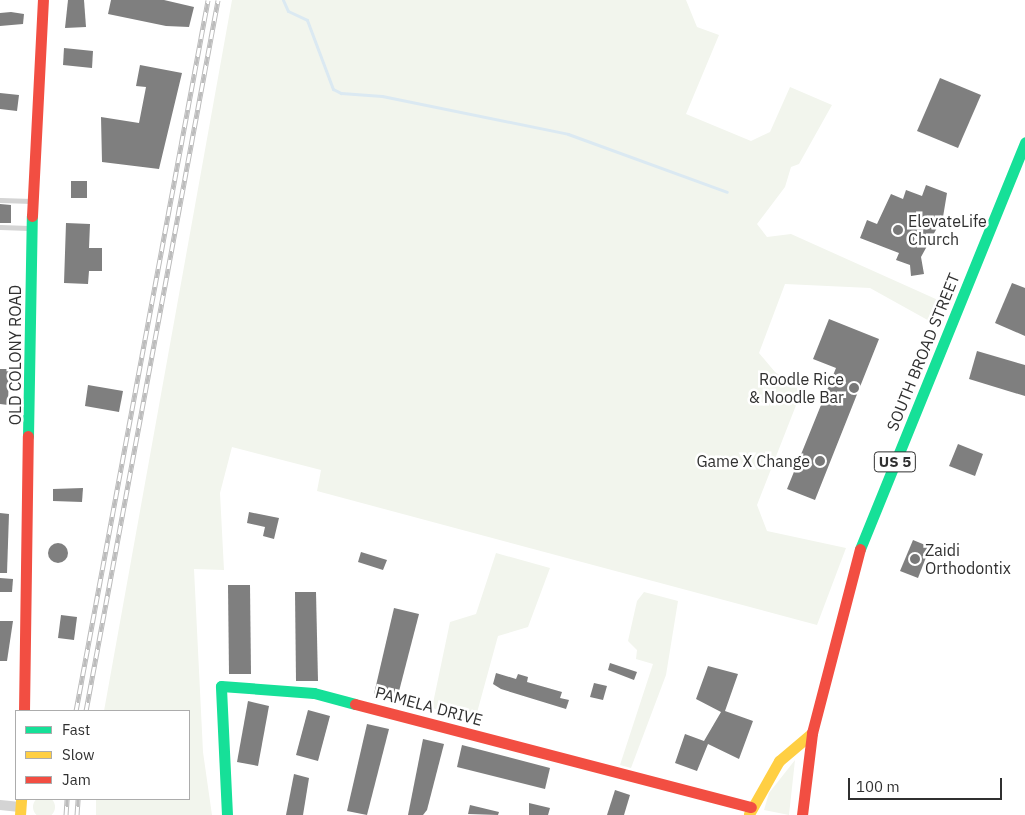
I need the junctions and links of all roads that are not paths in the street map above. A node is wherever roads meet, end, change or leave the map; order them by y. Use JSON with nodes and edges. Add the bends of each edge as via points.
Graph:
{"nodes":[{"id":1,"x":43,"y":0,"type":"edge"},
{"id":2,"x":1025,"y":142,"type":"edge"},
{"id":3,"x":0,"y":200,"type":"edge"},
{"id":4,"x":32,"y":201,"type":"junction"},
{"id":5,"x":0,"y":227,"type":"edge"},
{"id":6,"x":31,"y":228,"type":"junction"},
{"id":7,"x":24,"y":710,"type":"edge"},
{"id":8,"x":812,"y":733,"type":"junction"},
{"id":9,"x":0,"y":805,"type":"edge"},
{"id":10,"x":20,"y":807,"type":"edge"},
{"id":11,"x":750,"y":811,"type":"edge"},
{"id":12,"x":227,"y":815,"type":"edge"},
{"id":13,"x":802,"y":815,"type":"edge"}],
"edges":[{"from":1,"to":4,"type":"main road","name":"OLD COLONY ROAD"},
{"from":2,"to":8,"type":"main road","name":"SOUTH BROAD STREET","number":"US 5","via":[[855,562]]},
{"from":3,"to":4,"type":"lane"},
{"from":4,"to":6,"type":"main road","name":"OLD COLONY ROAD"},
{"from":5,"to":6,"type":"lane"},
{"from":6,"to":7,"type":"main road","name":"OLD COLONY ROAD"},
{"from":8,"to":11,"type":"main road","via":[[779,761]]},
{"from":8,"to":13,"type":"main road","number":"US 5"},
{"from":9,"to":10,"type":"street"},
{"from":11,"to":12,"type":"main road","name":"PAMELA DRIVE","via":[[314,693],[221,686]]}]}
